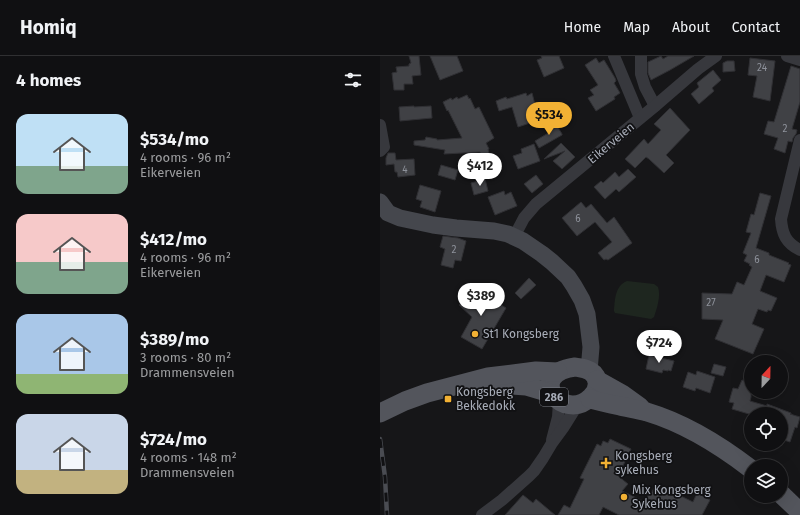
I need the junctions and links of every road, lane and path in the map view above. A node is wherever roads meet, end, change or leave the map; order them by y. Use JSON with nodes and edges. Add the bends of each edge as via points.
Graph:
{"nodes":[{"id":1,"x":614,"y":56,"type":"edge"},
{"id":2,"x":641,"y":56,"type":"edge"},
{"id":3,"x":716,"y":56,"type":"edge"},
{"id":4,"x":787,"y":56,"type":"edge"},
{"id":5,"x":800,"y":60,"type":"edge"},
{"id":6,"x":655,"y":106,"type":"junction"},
{"id":7,"x":640,"y":118,"type":"junction"},
{"id":8,"x":380,"y":125,"type":"edge"},
{"id":9,"x":800,"y":140,"type":"edge"},
{"id":10,"x":380,"y":151,"type":"edge"},
{"id":11,"x":382,"y":205,"type":"edge"},
{"id":12,"x":514,"y":236,"type":"junction"},
{"id":13,"x":800,"y":250,"type":"edge"},
{"id":14,"x":579,"y":372,"type":"junction"},
{"id":15,"x":471,"y":382,"type":"junction"},
{"id":16,"x":556,"y":398,"type":"junction"},
{"id":17,"x":584,"y":402,"type":"junction"},
{"id":18,"x":646,"y":411,"type":"junction"},
{"id":19,"x":380,"y":413,"type":"edge"},
{"id":20,"x":552,"y":443,"type":"junction"},
{"id":21,"x":744,"y":464,"type":"edge"},
{"id":22,"x":788,"y":501,"type":"edge"},
{"id":23,"x":800,"y":512,"type":"edge"},
{"id":24,"x":482,"y":515,"type":"edge"}],
"edges":[{"from":1,"to":7,"type":"street"},
{"from":2,"to":6,"type":"street","via":[[641,74]]},
{"from":3,"to":6,"type":"street","name":"Eikerveien"},
{"from":4,"to":5,"type":"street"},
{"from":6,"to":7,"type":"street","name":"Eikerveien"},
{"from":7,"to":12,"type":"street","name":"Eikerveien","via":[[536,204]]},
{"from":8,"to":10,"type":"street","via":[[384,147]]},
{"from":9,"to":13,"type":"street","via":[[781,219],[784,237]]},
{"from":11,"to":12,"type":"main road","via":[[388,213],[421,223],[494,231]]},
{"from":12,"to":14,"type":"main road","via":[[542,254],[568,277],[582,300],[587,314],[591,347]]},
{"from":14,"to":15,"type":"main road","number":"286","via":[[536,371],[488,377]]},
{"from":14,"to":16,"type":"main road","number":"286","via":[[552,378],[551,390]]},
{"from":14,"to":17,"type":"main road","via":[[598,383],[597,391]]},
{"from":14,"to":18,"type":"main road","number":"286","via":[[622,394]]},
{"from":15,"to":16,"type":"main road","number":"286","via":[[526,386]]},
{"from":15,"to":19,"type":"main road","number":"286","via":[[427,393]]},
{"from":16,"to":17,"type":"main road","number":"286","via":[[568,404]]},
{"from":16,"to":20,"type":"street","via":[[558,418]]},
{"from":17,"to":18,"type":"main road","number":"286"},
{"from":17,"to":20,"type":"street"},
{"from":18,"to":21,"type":"main road","number":"286","via":[[702,436]]},
{"from":20,"to":24,"type":"street","via":[[529,476]]},
{"from":22,"to":23,"type":"main road"}]}
